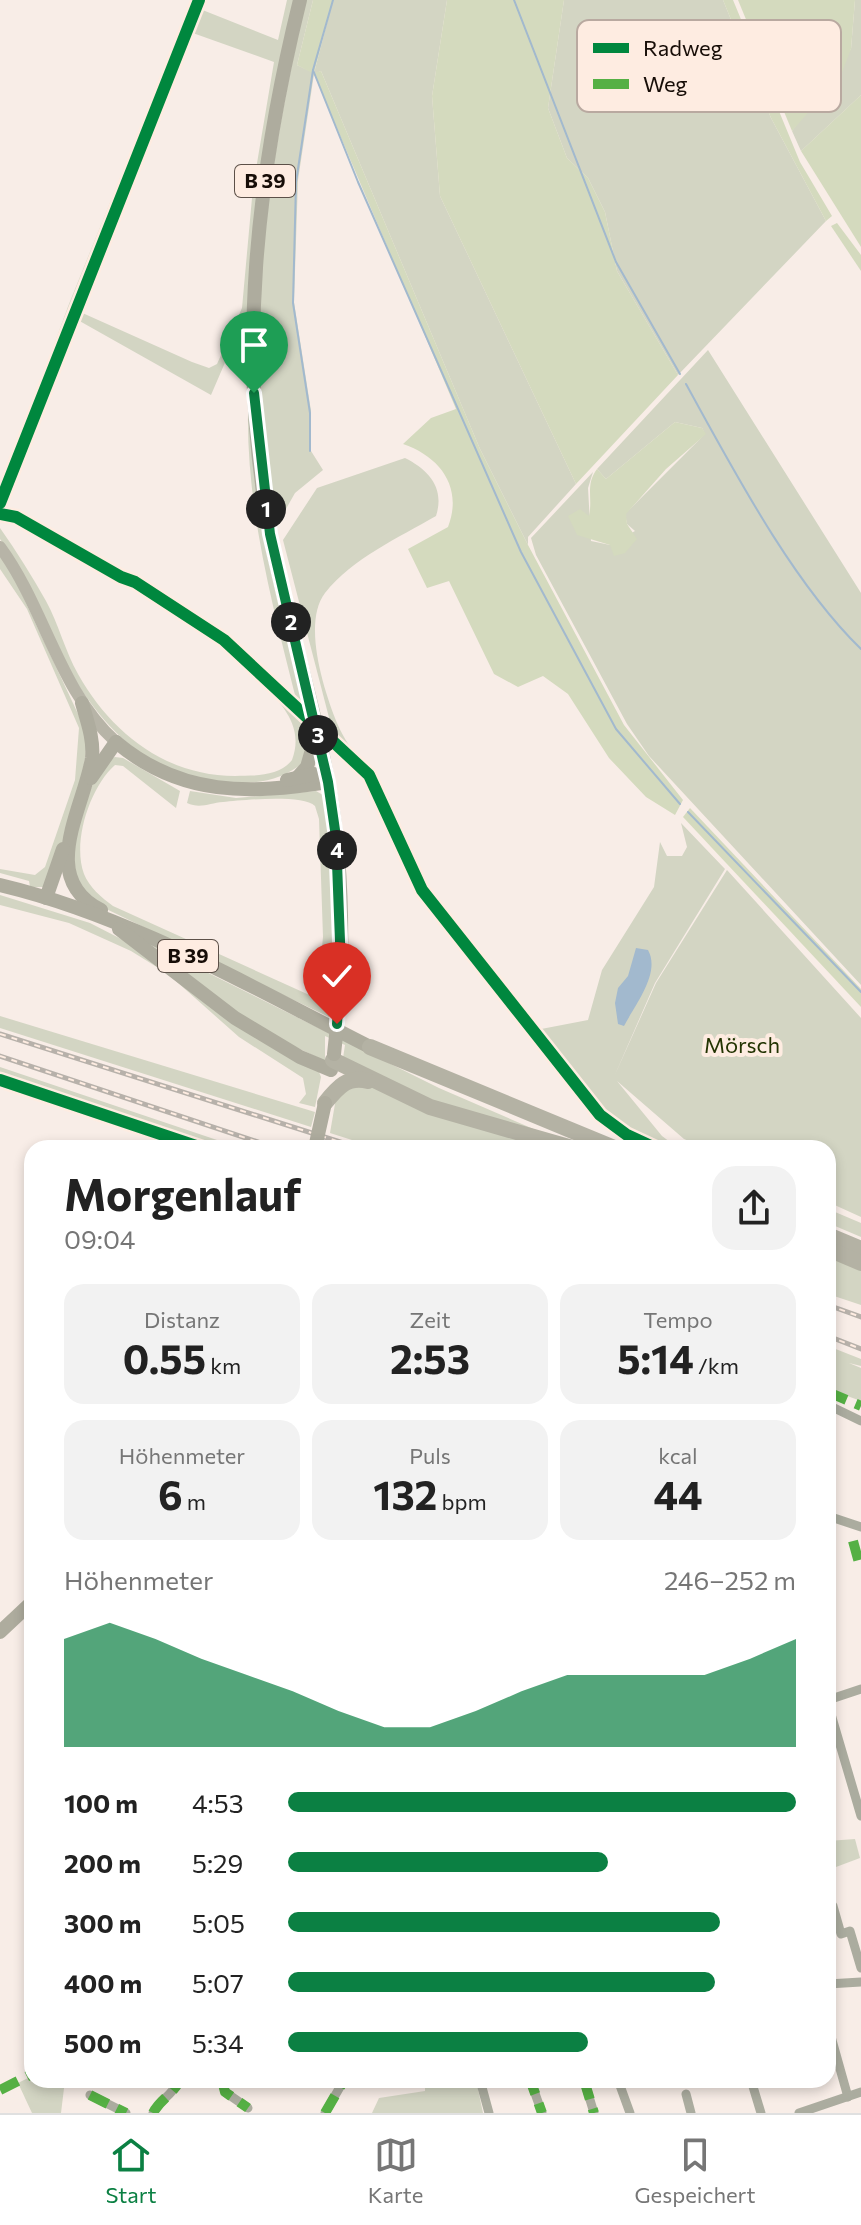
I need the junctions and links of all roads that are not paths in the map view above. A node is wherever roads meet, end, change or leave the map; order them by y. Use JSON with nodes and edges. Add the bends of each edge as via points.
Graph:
{"nodes":[{"id":1,"x":300,"y":0,"type":"edge"},
{"id":2,"x":0,"y":547,"type":"edge"},
{"id":3,"x":82,"y":703,"type":"junction"},
{"id":4,"x":317,"y":730,"type":"junction"},
{"id":5,"x":116,"y":742,"type":"junction"},
{"id":6,"x":91,"y":760,"type":"junction"},
{"id":7,"x":296,"y":778,"type":"junction"},
{"id":8,"x":328,"y":782,"type":"junction"},
{"id":9,"x":84,"y":788,"type":"junction"},
{"id":10,"x":252,"y":790,"type":"junction"},
{"id":11,"x":69,"y":838,"type":"junction"},
{"id":12,"x":0,"y":885,"type":"edge"},
{"id":13,"x":46,"y":898,"type":"junction"},
{"id":14,"x":110,"y":920,"type":"junction"},
{"id":15,"x":128,"y":927,"type":"junction"},
{"id":16,"x":370,"y":1047,"type":"junction"},
{"id":17,"x":332,"y":1061,"type":"junction"},
{"id":18,"x":378,"y":1083,"type":"junction"},
{"id":19,"x":325,"y":1103,"type":"junction"},
{"id":20,"x":317,"y":1140,"type":"edge"},
{"id":21,"x":543,"y":1140,"type":"edge"},
{"id":22,"x":565,"y":1140,"type":"edge"},
{"id":23,"x":595,"y":1140,"type":"edge"},
{"id":24,"x":836,"y":1238,"type":"edge"},
{"id":25,"x":861,"y":1249,"type":"edge"},
{"id":26,"x":836,"y":1252,"type":"edge"},
{"id":27,"x":861,"y":1263,"type":"edge"},
{"id":28,"x":836,"y":1409,"type":"edge"},
{"id":29,"x":861,"y":1421,"type":"edge"},
{"id":30,"x":836,"y":1519,"type":"edge"},
{"id":31,"x":861,"y":1527,"type":"edge"},
{"id":32,"x":24,"y":1610,"type":"edge"},
{"id":33,"x":0,"y":1632,"type":"edge"},
{"id":34,"x":861,"y":1689,"type":"edge"},
{"id":35,"x":836,"y":1699,"type":"edge"},
{"id":36,"x":836,"y":1725,"type":"edge"},
{"id":37,"x":857,"y":1786,"type":"edge"},
{"id":38,"x":861,"y":1816,"type":"edge"},
{"id":39,"x":836,"y":1916,"type":"edge"},
{"id":40,"x":861,"y":1968,"type":"edge"},
{"id":41,"x":861,"y":1982,"type":"edge"},
{"id":42,"x":836,"y":1984,"type":"edge"},
{"id":43,"x":836,"y":2054,"type":"edge"},
{"id":44,"x":176,"y":2088,"type":"edge"},
{"id":45,"x":224,"y":2088,"type":"edge"},
{"id":46,"x":339,"y":2088,"type":"edge"},
{"id":47,"x":485,"y":2088,"type":"edge"},
{"id":48,"x":533,"y":2088,"type":"edge"},
{"id":49,"x":586,"y":2088,"type":"edge"},
{"id":50,"x":621,"y":2088,"type":"edge"},
{"id":51,"x":753,"y":2088,"type":"edge"},
{"id":52,"x":861,"y":2092,"type":"edge"},
{"id":53,"x":686,"y":2094,"type":"dead end"},
{"id":54,"x":90,"y":2095,"type":"dead end"},
{"id":55,"x":848,"y":2097,"type":"junction"},
{"id":56,"x":248,"y":2108,"type":"dead end"},
{"id":57,"x":489,"y":2110,"type":"edge"},
{"id":58,"x":126,"y":2113,"type":"edge"},
{"id":59,"x":153,"y":2113,"type":"edge"},
{"id":60,"x":325,"y":2113,"type":"edge"},
{"id":61,"x":542,"y":2113,"type":"edge"},
{"id":62,"x":594,"y":2113,"type":"edge"},
{"id":63,"x":630,"y":2113,"type":"edge"},
{"id":64,"x":691,"y":2113,"type":"edge"},
{"id":65,"x":761,"y":2113,"type":"edge"},
{"id":66,"x":799,"y":2113,"type":"edge"}],
"edges":[{"from":1,"to":4,"type":"main road","number":"B 39","via":[[264,185],[253,365],[270,534]]},
{"from":2,"to":3,"type":"street"},
{"from":3,"to":5,"type":"street"},
{"from":3,"to":6,"type":"main road","via":[[92,738]]},
{"from":4,"to":7,"type":"main road","via":[[313,753]]},
{"from":4,"to":8,"type":"main road","number":"B 39"},
{"from":5,"to":6,"type":"main road"},
{"from":5,"to":9,"type":"main road","number":"B 39"},
{"from":5,"to":10,"type":"main road","via":[[153,768],[187,782]]},
{"from":6,"to":9,"type":"main road"},
{"from":7,"to":8,"type":"main road","via":[[314,774]]},
{"from":7,"to":10,"type":"main road"},
{"from":8,"to":10,"type":"main road"},
{"from":8,"to":17,"type":"main road","number":"B 39","bridge":true,"via":[[341,900],[340,999]]},
{"from":9,"to":11,"type":"main road","number":"B 39"},
{"from":11,"to":13,"type":"main road"},
{"from":11,"to":15,"type":"main road","number":"B 39","via":[[67,866],[74,887],[86,902]]},
{"from":12,"to":13,"type":"main road"},
{"from":13,"to":14,"type":"main road"},
{"from":14,"to":15,"type":"main road"},
{"from":14,"to":17,"type":"main road","via":[[235,1018],[289,1051]]},
{"from":15,"to":16,"type":"main road","number":"B 39"},
{"from":16,"to":22,"type":"highway","number":"B 39"},
{"from":16,"to":23,"type":"highway","number":"B 39"},
{"from":17,"to":18,"type":"highway"},
{"from":17,"to":19,"type":"main road"},
{"from":18,"to":19,"type":"highway","via":[[352,1079]]},
{"from":18,"to":21,"type":"highway","via":[[459,1117]]},
{"from":19,"to":20,"type":"main road","bridge":true},
{"from":24,"to":25,"type":"highway"},
{"from":26,"to":27,"type":"highway"},
{"from":28,"to":29,"type":"street"},
{"from":30,"to":31,"type":"street"},
{"from":32,"to":33,"type":"main road"},
{"from":34,"to":35,"type":"street"},
{"from":36,"to":37,"type":"street"},
{"from":37,"to":38,"type":"street"},
{"from":39,"to":40,"type":"street","via":[[841,1934],[850,1931]]},
{"from":41,"to":42,"type":"street"},
{"from":43,"to":55,"type":"street"},
{"from":44,"to":59,"type":"street"},
{"from":45,"to":56,"type":"street"},
{"from":46,"to":60,"type":"street"},
{"from":47,"to":57,"type":"street"},
{"from":48,"to":61,"type":"street"},
{"from":49,"to":62,"type":"street"},
{"from":50,"to":63,"type":"street"},
{"from":51,"to":65,"type":"street"},
{"from":52,"to":55,"type":"street"},
{"from":53,"to":64,"type":"street"},
{"from":54,"to":58,"type":"street"},
{"from":55,"to":66,"type":"street"}]}
